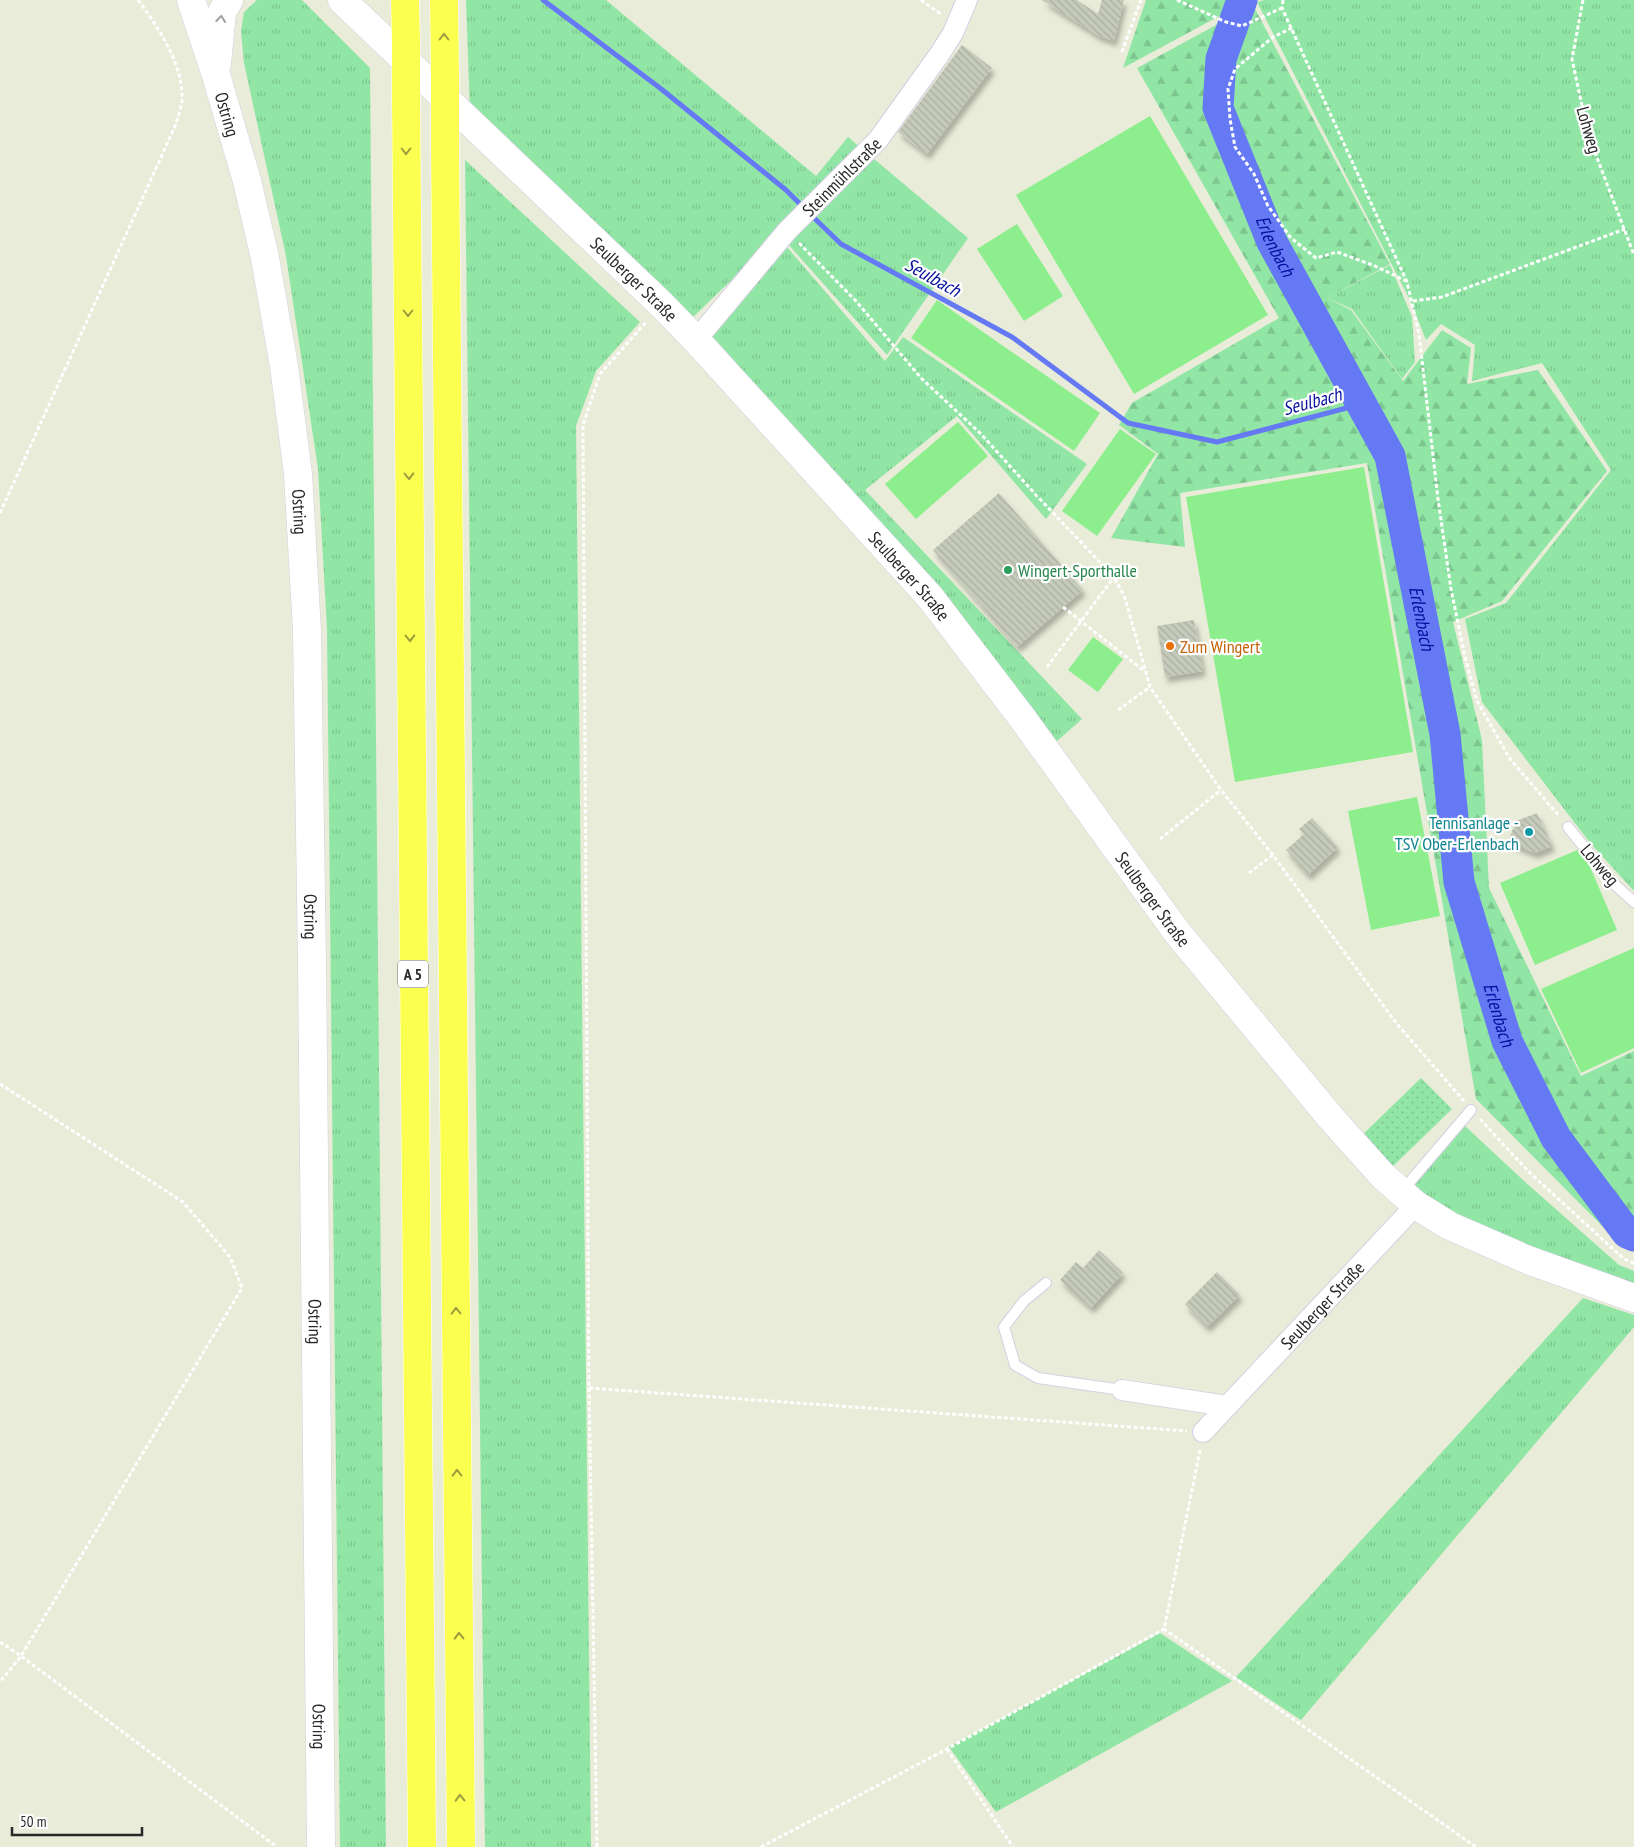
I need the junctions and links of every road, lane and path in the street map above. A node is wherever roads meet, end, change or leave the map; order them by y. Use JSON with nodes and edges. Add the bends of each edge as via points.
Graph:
{"nodes":[{"id":1,"x":138,"y":0,"type":"edge"},
{"id":2,"x":191,"y":0,"type":"edge"},
{"id":3,"x":229,"y":0,"type":"edge"},
{"id":4,"x":342,"y":0,"type":"edge"},
{"id":5,"x":405,"y":0,"type":"edge"},
{"id":6,"x":444,"y":0,"type":"edge"},
{"id":7,"x":921,"y":0,"type":"edge"},
{"id":8,"x":968,"y":0,"type":"edge"},
{"id":9,"x":1141,"y":0,"type":"edge"},
{"id":10,"x":1178,"y":0,"type":"edge"},
{"id":11,"x":1282,"y":0,"type":"edge"},
{"id":12,"x":1583,"y":0,"type":"edge"},
{"id":13,"x":1282,"y":8,"type":"junction"},
{"id":14,"x":957,"y":25,"type":"junction"},
{"id":15,"x":1292,"y":28,"type":"junction"},
{"id":16,"x":1122,"y":52,"type":"dead end"},
{"id":17,"x":216,"y":75,"type":"junction"},
{"id":18,"x":790,"y":228,"type":"junction"},
{"id":19,"x":1625,"y":229,"type":"junction"},
{"id":20,"x":1634,"y":255,"type":"edge"},
{"id":21,"x":1407,"y":282,"type":"junction"},
{"id":22,"x":1412,"y":301,"type":"junction"},
{"id":23,"x":652,"y":314,"type":"dead end"},
{"id":24,"x":696,"y":340,"type":"junction"},
{"id":25,"x":0,"y":513,"type":"edge"},
{"id":26,"x":1114,"y":577,"type":"junction"},
{"id":27,"x":1064,"y":607,"type":"dead end"},
{"id":28,"x":1081,"y":621,"type":"junction"},
{"id":29,"x":1047,"y":667,"type":"dead end"},
{"id":30,"x":1144,"y":671,"type":"junction"},
{"id":31,"x":1150,"y":687,"type":"junction"},
{"id":32,"x":1118,"y":710,"type":"dead end"},
{"id":33,"x":1221,"y":790,"type":"junction"},
{"id":34,"x":1568,"y":827,"type":"joint"},
{"id":35,"x":1160,"y":839,"type":"dead end"},
{"id":36,"x":1273,"y":855,"type":"junction"},
{"id":37,"x":1250,"y":873,"type":"dead end"},
{"id":38,"x":1634,"y":902,"type":"edge"},
{"id":39,"x":0,"y":1084,"type":"edge"},
{"id":40,"x":1471,"y":1110,"type":"junction"},
{"id":41,"x":1408,"y":1199,"type":"junction"},
{"id":42,"x":1634,"y":1263,"type":"edge"},
{"id":43,"x":1046,"y":1283,"type":"dead end"},
{"id":44,"x":1634,"y":1298,"type":"edge"},
{"id":45,"x":588,"y":1388,"type":"junction"},
{"id":46,"x":1122,"y":1390,"type":"joint"},
{"id":47,"x":1227,"y":1406,"type":"junction"},
{"id":48,"x":1203,"y":1432,"type":"junction"},
{"id":49,"x":1164,"y":1629,"type":"junction"},
{"id":50,"x":0,"y":1642,"type":"edge"},
{"id":51,"x":21,"y":1656,"type":"junction"},
{"id":52,"x":0,"y":1682,"type":"edge"},
{"id":53,"x":947,"y":1749,"type":"junction"},
{"id":54,"x":277,"y":1847,"type":"edge"},
{"id":55,"x":321,"y":1847,"type":"edge"},
{"id":56,"x":422,"y":1847,"type":"edge"},
{"id":57,"x":461,"y":1847,"type":"edge"},
{"id":58,"x":597,"y":1847,"type":"edge"},
{"id":59,"x":761,"y":1847,"type":"edge"},
{"id":60,"x":1013,"y":1847,"type":"edge"},
{"id":61,"x":1476,"y":1847,"type":"edge"}],
"edges":[{"from":1,"to":25,"type":"path","via":[[168,43],[179,78],[182,101],[176,124]]},
{"from":2,"to":17,"type":"street","name":"Ostring"},
{"from":17,"to":3,"type":"street","one_way":true,"via":[[222,12]]},
{"from":4,"to":24,"type":"street","name":"Seulberger Straße"},
{"from":5,"to":56,"type":"highway","number":"A 5","one_way":true,"bridge":true},
{"from":57,"to":6,"type":"highway","number":"A 5","one_way":true,"bridge":true},
{"from":7,"to":14,"type":"path"},
{"from":8,"to":14,"type":"street","name":"Steinmühlstraße"},
{"from":9,"to":16,"type":"path"},
{"from":10,"to":13,"type":"path","via":[[1242,26]]},
{"from":11,"to":13,"type":"path"},
{"from":12,"to":19,"type":"path","name":"Lohweg","via":[[1572,59],[1588,134]]},
{"from":13,"to":15,"type":"path"},
{"from":14,"to":18,"type":"street","name":"Steinmühlstraße","via":[[878,140]]},
{"from":15,"to":21,"type":"path"},
{"from":15,"to":21,"type":"path","via":[[1273,37],[1235,69],[1228,89],[1235,147],[1254,174],[1268,206],[1291,238],[1316,258],[1337,252]]},
{"from":17,"to":55,"type":"street","name":"Ostring","via":[[261,239],[284,366],[298,474],[306,612]]},
{"from":18,"to":24,"type":"street","name":"Steinmühlstraße"},
{"from":18,"to":26,"type":"path","via":[[921,378],[981,434]]},
{"from":19,"to":20,"type":"path","name":"Lohweg"},
{"from":19,"to":22,"type":"path","via":[[1442,297]]},
{"from":21,"to":22,"type":"path"},
{"from":22,"to":34,"type":"path","via":[[1452,589],[1477,700],[1510,759]]},
{"from":23,"to":45,"type":"path","via":[[600,374],[583,425]]},
{"from":24,"to":41,"type":"street","name":"Seulberger Straße","via":[[930,597],[1023,719],[1176,931],[1363,1156]]},
{"from":26,"to":28,"type":"path"},
{"from":26,"to":30,"type":"path","via":[[1125,598]]},
{"from":27,"to":28,"type":"path"},
{"from":28,"to":29,"type":"path"},
{"from":28,"to":30,"type":"path"},
{"from":30,"to":31,"type":"path"},
{"from":31,"to":32,"type":"path"},
{"from":31,"to":33,"type":"path"},
{"from":33,"to":35,"type":"path"},
{"from":33,"to":36,"type":"path"},
{"from":34,"to":38,"type":"lane","name":"Lohweg","via":[[1613,883]]},
{"from":36,"to":37,"type":"path"},
{"from":36,"to":40,"type":"path","via":[[1397,1024]]},
{"from":39,"to":51,"type":"path","via":[[183,1202],[230,1258],[242,1288]]},
{"from":40,"to":41,"type":"lane"},
{"from":40,"to":42,"type":"path","via":[[1529,1172],[1624,1259]]},
{"from":41,"to":44,"type":"street","name":"Seulberger Straße","via":[[1450,1226],[1489,1244]]},
{"from":41,"to":47,"type":"street","name":"Seulberger Straße"},
{"from":43,"to":46,"type":"lane","via":[[1024,1301],[1004,1327],[1015,1365],[1038,1378]]},
{"from":45,"to":48,"type":"path"},
{"from":45,"to":58,"type":"path"},
{"from":46,"to":47,"type":"street"},
{"from":47,"to":48,"type":"street","name":"Seulberger Straße"},
{"from":48,"to":49,"type":"path"},
{"from":49,"to":53,"type":"path"},
{"from":49,"to":61,"type":"path"},
{"from":50,"to":51,"type":"path"},
{"from":51,"to":52,"type":"path"},
{"from":51,"to":54,"type":"path"},
{"from":53,"to":59,"type":"path"},
{"from":53,"to":60,"type":"path"}]}
